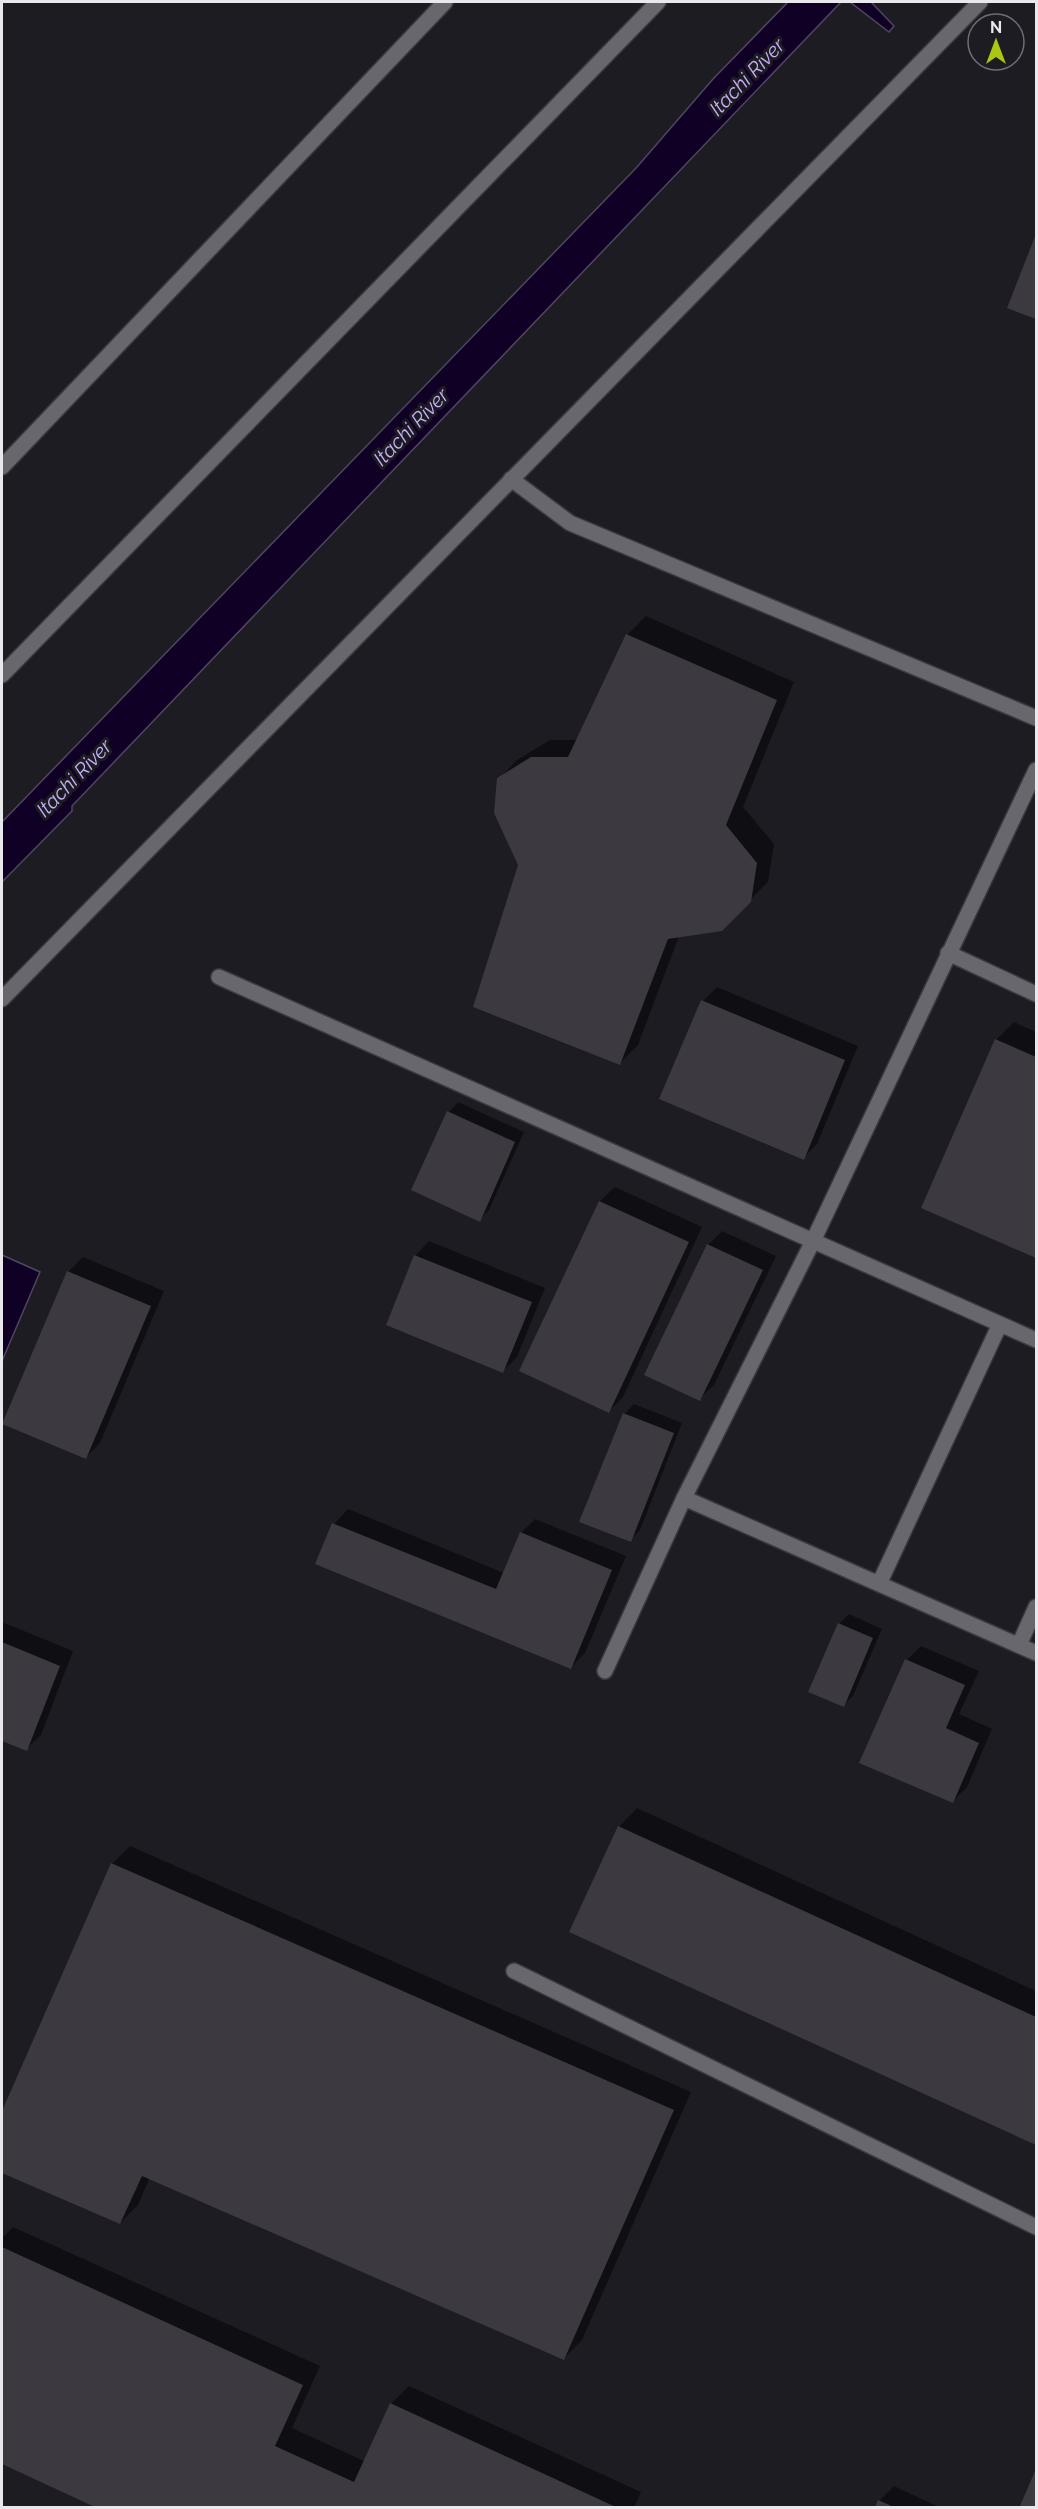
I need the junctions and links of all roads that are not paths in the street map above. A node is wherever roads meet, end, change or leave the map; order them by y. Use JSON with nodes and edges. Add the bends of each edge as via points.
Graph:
{"nodes":[{"id":1,"x":445,"y":2,"type":"edge"},
{"id":2,"x":658,"y":2,"type":"edge"},
{"id":3,"x":980,"y":2,"type":"edge"},
{"id":4,"x":2,"y":467,"type":"edge"},
{"id":5,"x":511,"y":479,"type":"junction"},
{"id":6,"x":2,"y":675,"type":"edge"},
{"id":7,"x":1036,"y":718,"type":"edge"},
{"id":8,"x":1036,"y":770,"type":"edge"},
{"id":9,"x":948,"y":953,"type":"junction"},
{"id":10,"x":219,"y":977,"type":"dead end"},
{"id":11,"x":1036,"y":994,"type":"edge"},
{"id":12,"x":2,"y":999,"type":"edge"},
{"id":13,"x":813,"y":1241,"type":"junction"},
{"id":14,"x":1000,"y":1324,"type":"junction"},
{"id":15,"x":1036,"y":1340,"type":"edge"},
{"id":16,"x":684,"y":1498,"type":"junction"},
{"id":17,"x":879,"y":1584,"type":"junction"},
{"id":18,"x":1036,"y":1607,"type":"edge"},
{"id":19,"x":1019,"y":1645,"type":"junction"},
{"id":20,"x":1036,"y":1653,"type":"edge"},
{"id":21,"x":605,"y":1671,"type":"dead end"},
{"id":22,"x":514,"y":1971,"type":"dead end"},
{"id":23,"x":1036,"y":2227,"type":"edge"}],
"edges":[{"from":1,"to":4,"type":"street"},
{"from":2,"to":6,"type":"street"},
{"from":3,"to":5,"type":"street"},
{"from":5,"to":7,"type":"street","via":[[570,523]]},
{"from":5,"to":12,"type":"street"},
{"from":8,"to":9,"type":"street"},
{"from":9,"to":11,"type":"street"},
{"from":9,"to":13,"type":"street"},
{"from":10,"to":13,"type":"street"},
{"from":13,"to":14,"type":"street"},
{"from":13,"to":16,"type":"street"},
{"from":14,"to":15,"type":"street"},
{"from":14,"to":17,"type":"street"},
{"from":16,"to":17,"type":"street"},
{"from":16,"to":21,"type":"street"},
{"from":17,"to":19,"type":"street"},
{"from":18,"to":19,"type":"street"},
{"from":19,"to":20,"type":"street"},
{"from":22,"to":23,"type":"street"}]}
